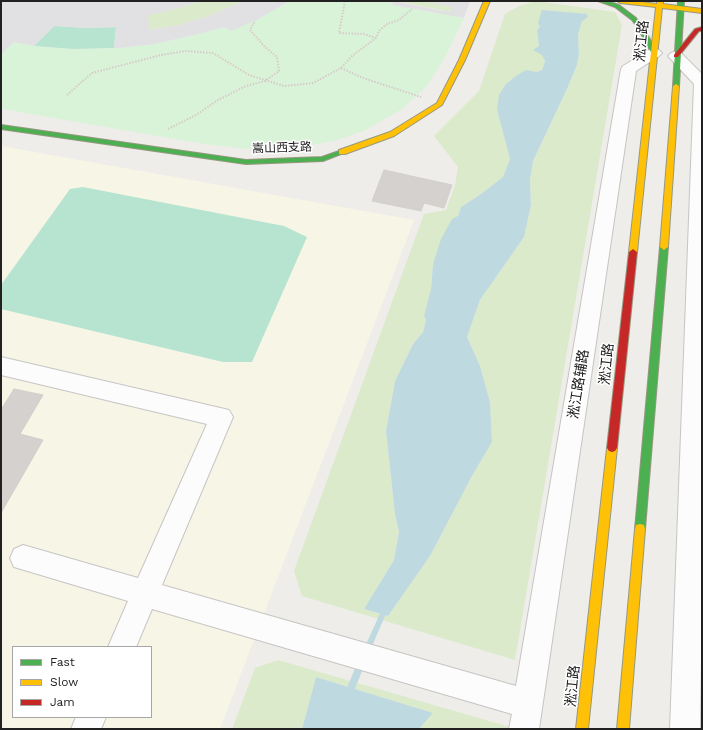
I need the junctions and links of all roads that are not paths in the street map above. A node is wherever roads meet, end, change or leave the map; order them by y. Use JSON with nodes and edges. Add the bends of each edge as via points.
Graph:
{"nodes":[{"id":1,"x":487,"y":1,"type":"edge"},
{"id":2,"x":601,"y":1,"type":"edge"},
{"id":3,"x":620,"y":1,"type":"edge"},
{"id":4,"x":695,"y":1,"type":"edge"},
{"id":5,"x":702,"y":2,"type":"edge"},
{"id":6,"x":660,"y":4,"type":"edge"},
{"id":7,"x":681,"y":5,"type":"edge"},
{"id":8,"x":702,"y":11,"type":"edge"},
{"id":9,"x":702,"y":28,"type":"edge"},
{"id":10,"x":654,"y":53,"type":"junction"},
{"id":11,"x":676,"y":56,"type":"junction"},
{"id":12,"x":1,"y":127,"type":"edge"},
{"id":13,"x":699,"y":276,"type":"edge"},
{"id":14,"x":1,"y":366,"type":"edge"},
{"id":15,"x":23,"y":558,"type":"dead end"},
{"id":16,"x":145,"y":593,"type":"junction"},
{"id":17,"x":122,"y":646,"type":"edge"},
{"id":18,"x":526,"y":716,"type":"edge"},
{"id":19,"x":91,"y":718,"type":"edge"},
{"id":20,"x":86,"y":729,"type":"edge"},
{"id":21,"x":582,"y":729,"type":"edge"},
{"id":22,"x":623,"y":729,"type":"edge"},
{"id":23,"x":685,"y":729,"type":"edge"}],
"edges":[{"from":1,"to":12,"type":"main road","name":"嵩山西支路","via":[[440,104],[392,134],[324,159],[246,162]]},
{"from":2,"to":10,"type":"main road","via":[[617,6],[634,18]]},
{"from":3,"to":6,"type":"main road"},
{"from":4,"to":5,"type":"main road"},
{"from":6,"to":7,"type":"main road"},
{"from":6,"to":10,"type":"main road","name":"淞江路"},
{"from":7,"to":8,"type":"main road"},
{"from":7,"to":11,"type":"main road"},
{"from":9,"to":11,"type":"main road","via":[[697,30]]},
{"from":10,"to":18,"type":"street","name":"淞江路辅路","via":[[629,69]]},
{"from":10,"to":21,"type":"main road","name":"淞江路"},
{"from":11,"to":13,"type":"street","via":[[702,83]]},
{"from":11,"to":22,"type":"main road","via":[[669,190]]},
{"from":13,"to":23,"type":"street"},
{"from":14,"to":16,"type":"street","via":[[221,417]]},
{"from":15,"to":16,"type":"street"},
{"from":16,"to":17,"type":"street"},
{"from":16,"to":18,"type":"street","via":[[420,673]]},
{"from":19,"to":20,"type":"street"}]}
